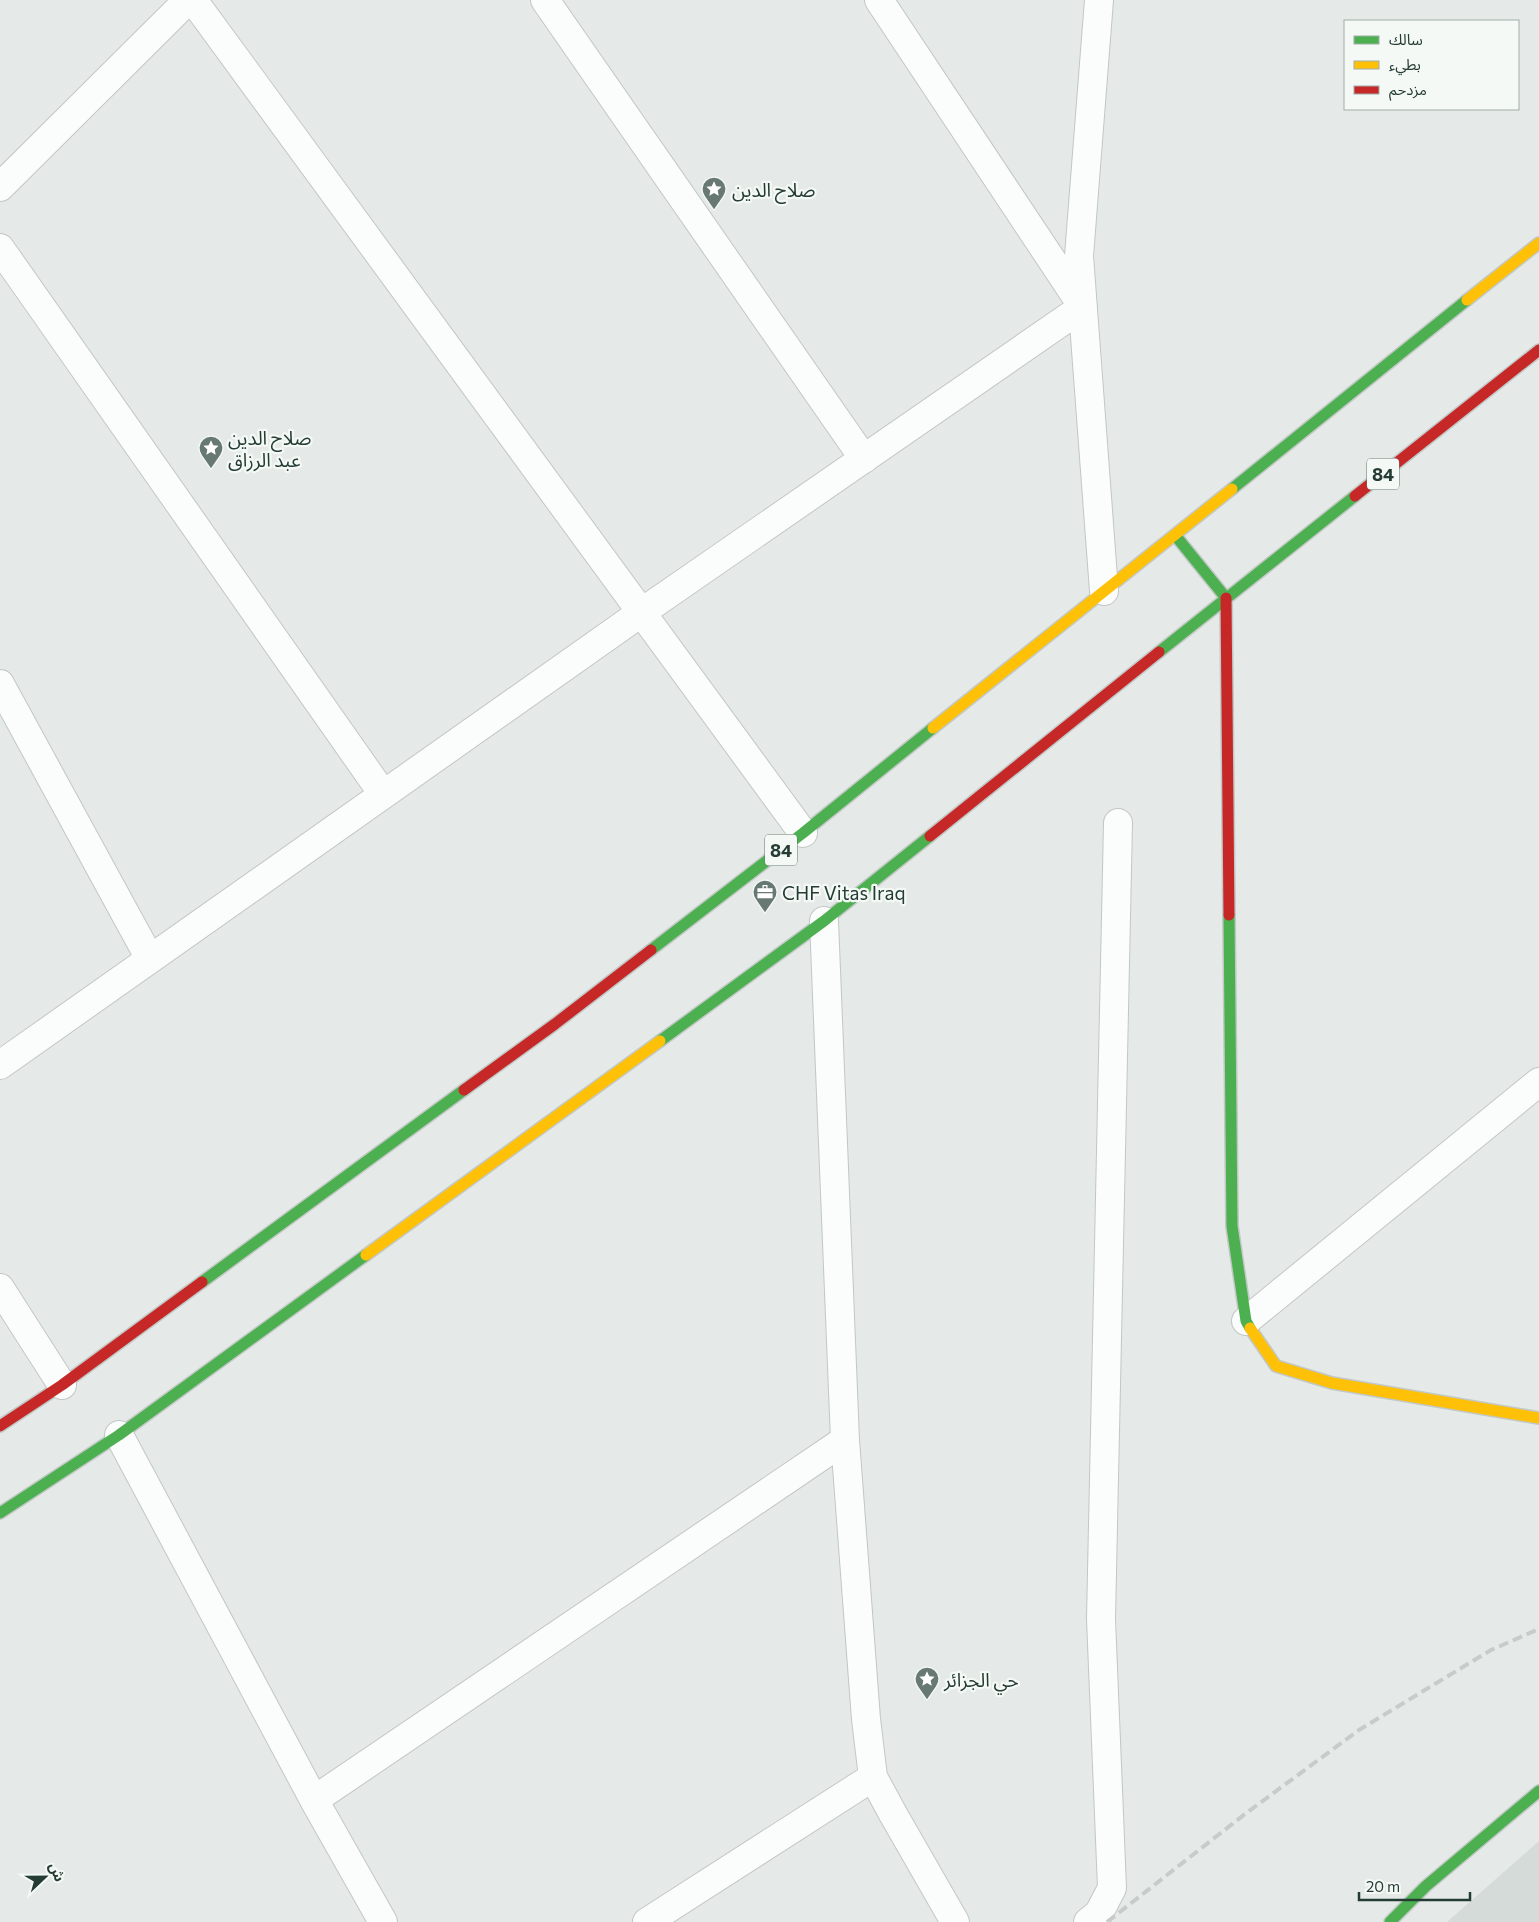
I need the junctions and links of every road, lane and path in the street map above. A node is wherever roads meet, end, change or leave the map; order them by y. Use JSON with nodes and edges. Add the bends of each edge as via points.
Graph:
{"nodes":[{"id":1,"x":188,"y":0,"type":"edge"},
{"id":2,"x":193,"y":0,"type":"edge"},
{"id":3,"x":878,"y":0,"type":"edge"},
{"id":4,"x":1099,"y":0,"type":"edge"},
{"id":5,"x":557,"y":5,"type":"edge"},
{"id":6,"x":0,"y":187,"type":"edge"},
{"id":7,"x":1539,"y":242,"type":"edge"},
{"id":8,"x":0,"y":248,"type":"edge"},
{"id":9,"x":1083,"y":307,"type":"junction"},
{"id":10,"x":1539,"y":350,"type":"edge"},
{"id":11,"x":864,"y":459,"type":"junction"},
{"id":12,"x":1175,"y":535,"type":"junction"},
{"id":13,"x":1104,"y":591,"type":"junction"},
{"id":14,"x":1226,"y":598,"type":"junction"},
{"id":15,"x":642,"y":612,"type":"junction"},
{"id":16,"x":0,"y":684,"type":"edge"},
{"id":17,"x":383,"y":794,"type":"junction"},
{"id":18,"x":1118,"y":823,"type":"dead end"},
{"id":19,"x":803,"y":833,"type":"junction"},
{"id":20,"x":824,"y":921,"type":"junction"},
{"id":21,"x":150,"y":958,"type":"junction"},
{"id":22,"x":0,"y":1065,"type":"edge"},
{"id":23,"x":1539,"y":1082,"type":"edge"},
{"id":24,"x":0,"y":1288,"type":"edge"},
{"id":25,"x":1246,"y":1321,"type":"junction"},
{"id":26,"x":62,"y":1385,"type":"junction"},
{"id":27,"x":1539,"y":1418,"type":"edge"},
{"id":28,"x":0,"y":1426,"type":"edge"},
{"id":29,"x":119,"y":1435,"type":"junction"},
{"id":30,"x":845,"y":1440,"type":"junction"},
{"id":31,"x":0,"y":1513,"type":"edge"},
{"id":32,"x":873,"y":1776,"type":"junction"},
{"id":33,"x":1539,"y":1791,"type":"edge"},
{"id":34,"x":314,"y":1800,"type":"junction"},
{"id":35,"x":383,"y":1922,"type":"edge"},
{"id":36,"x":647,"y":1922,"type":"edge"},
{"id":37,"x":956,"y":1922,"type":"edge"},
{"id":38,"x":1088,"y":1922,"type":"edge"},
{"id":39,"x":1390,"y":1922,"type":"edge"}],
"edges":[{"from":1,"to":6,"type":"street"},
{"from":2,"to":15,"type":"street"},
{"from":3,"to":9,"type":"street"},
{"from":4,"to":9,"type":"street","via":[[1079,256]]},
{"from":5,"to":11,"type":"street"},
{"from":7,"to":12,"type":"main road","number":"84"},
{"from":8,"to":17,"type":"street"},
{"from":9,"to":11,"type":"street"},
{"from":9,"to":13,"type":"street"},
{"from":10,"to":14,"type":"main road","number":"84"},
{"from":11,"to":15,"type":"street"},
{"from":12,"to":13,"type":"main road","number":"84"},
{"from":12,"to":14,"type":"main road"},
{"from":13,"to":19,"type":"main road","number":"84"},
{"from":14,"to":20,"type":"main road","number":"84"},
{"from":14,"to":25,"type":"main road","via":[[1232,1226]]},
{"from":15,"to":17,"type":"street"},
{"from":15,"to":19,"type":"street"},
{"from":16,"to":21,"type":"street"},
{"from":17,"to":21,"type":"street"},
{"from":18,"to":38,"type":"street","via":[[1101,1618],[1112,1888],[1099,1913]]},
{"from":19,"to":26,"type":"main road","number":"84","via":[[554,1024]]},
{"from":20,"to":29,"type":"main road","number":"84"},
{"from":20,"to":30,"type":"street"},
{"from":21,"to":22,"type":"street"},
{"from":23,"to":25,"type":"street"},
{"from":24,"to":26,"type":"street"},
{"from":25,"to":27,"type":"main road","via":[[1276,1366],[1332,1383]]},
{"from":26,"to":28,"type":"main road","number":"84"},
{"from":29,"to":31,"type":"main road","number":"84"},
{"from":29,"to":34,"type":"street"},
{"from":30,"to":32,"type":"street"},
{"from":30,"to":34,"type":"street"},
{"from":32,"to":36,"type":"street"},
{"from":32,"to":37,"type":"street"},
{"from":33,"to":39,"type":"main road","via":[[1426,1886]]},
{"from":34,"to":35,"type":"street"}]}
